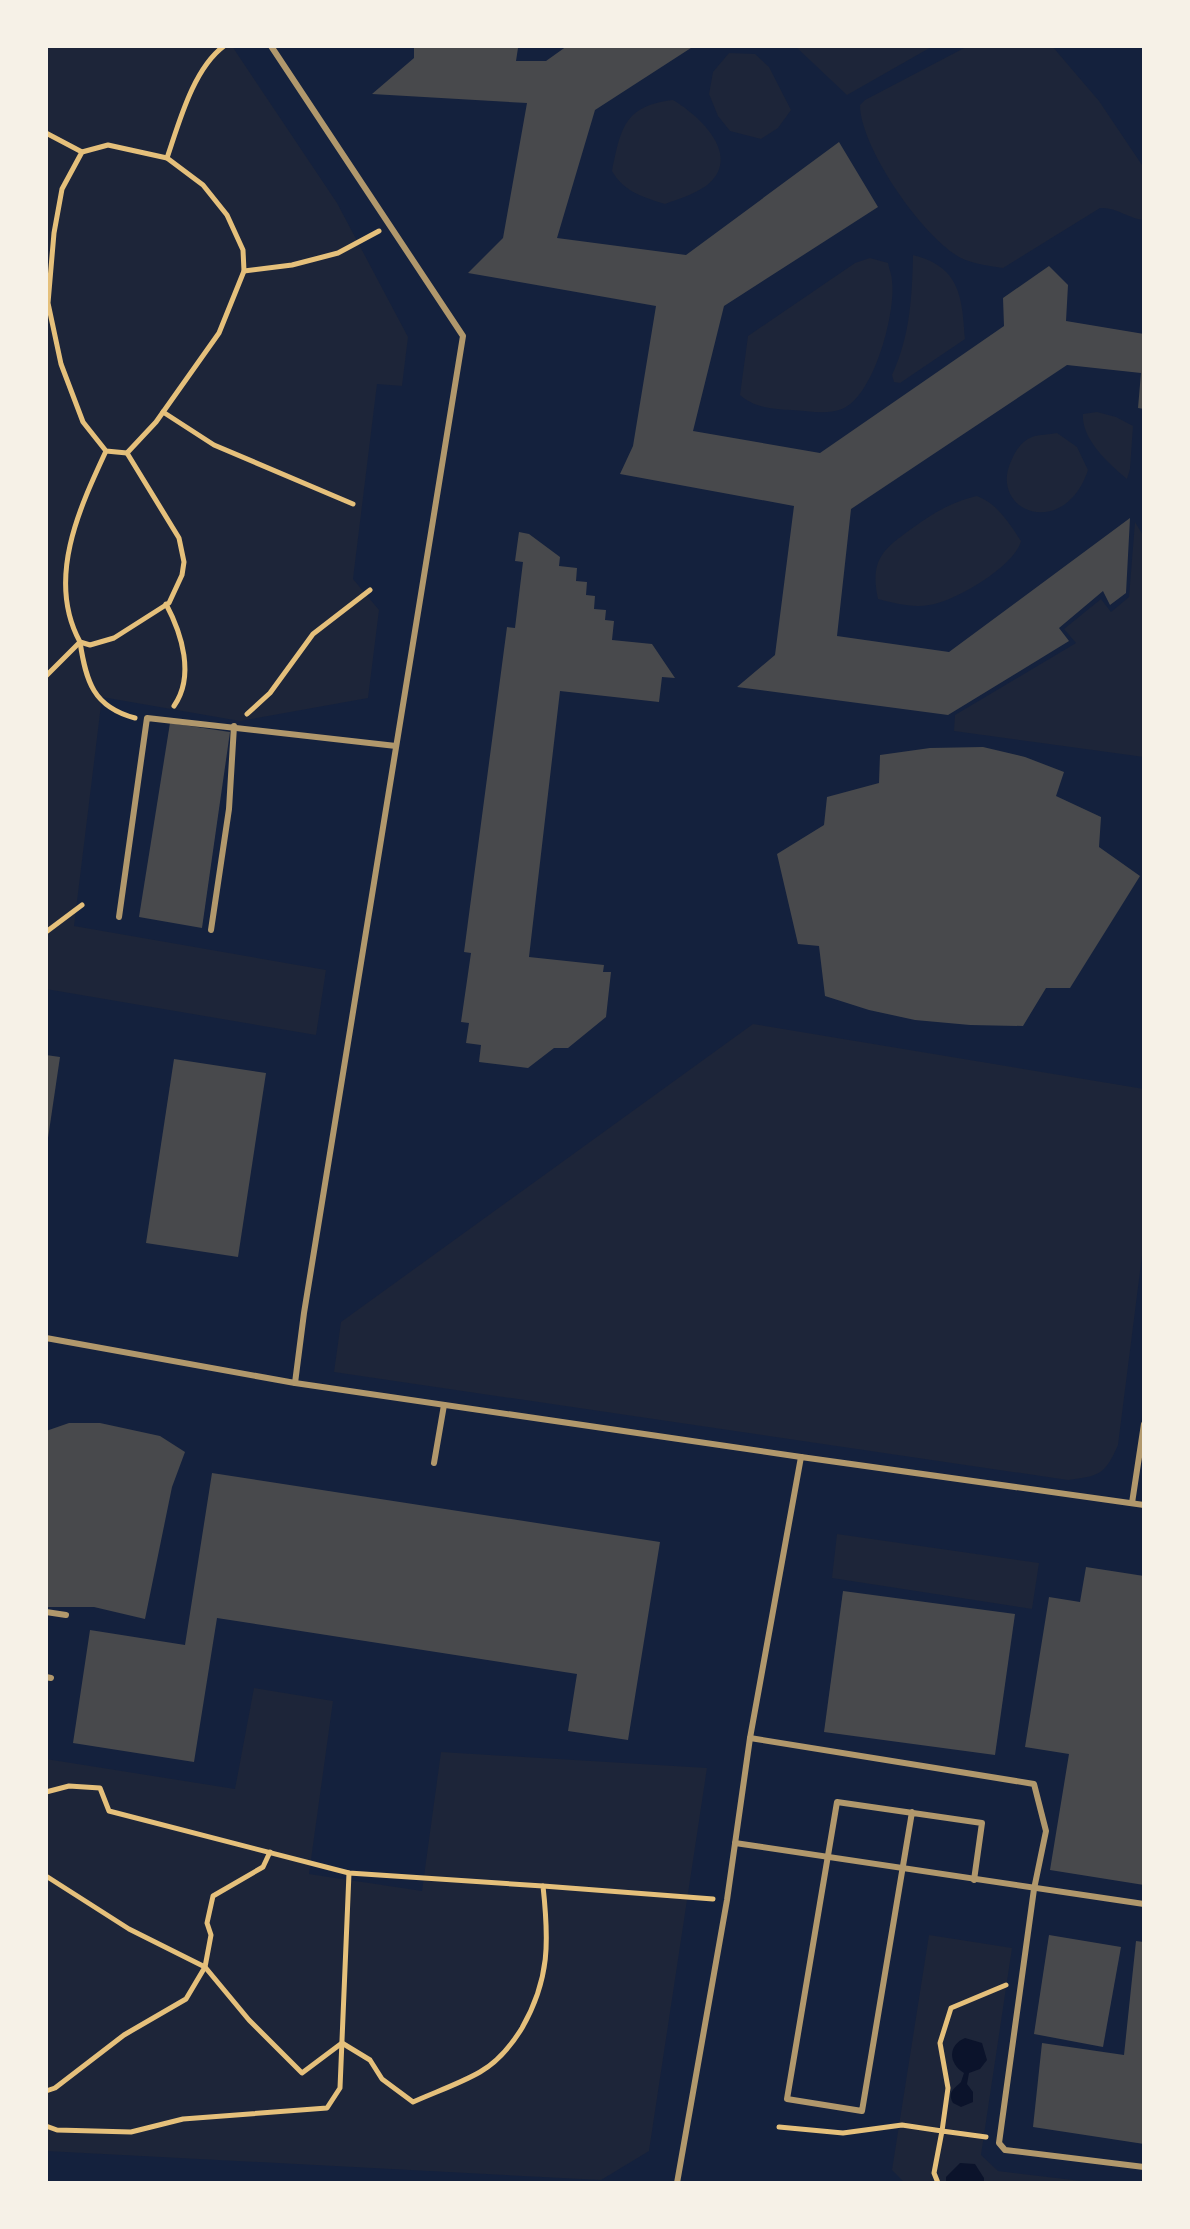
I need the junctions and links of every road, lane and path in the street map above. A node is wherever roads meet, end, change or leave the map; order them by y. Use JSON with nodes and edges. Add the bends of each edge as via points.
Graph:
{"nodes":[{"id":1,"x":224,"y":46,"type":"edge"},
{"id":2,"x":271,"y":46,"type":"edge"},
{"id":3,"x":46,"y":133,"type":"edge"},
{"id":4,"x":82,"y":152,"type":"junction"},
{"id":5,"x":167,"y":158,"type":"junction"},
{"id":6,"x":390,"y":225,"type":"junction"},
{"id":7,"x":244,"y":271,"type":"junction"},
{"id":8,"x":163,"y":412,"type":"junction"},
{"id":9,"x":106,"y":451,"type":"junction"},
{"id":10,"x":127,"y":453,"type":"junction"},
{"id":11,"x":353,"y":504,"type":"dead end"},
{"id":12,"x":370,"y":590,"type":"dead end"},
{"id":13,"x":166,"y":604,"type":"junction"},
{"id":14,"x":80,"y":642,"type":"junction"},
{"id":15,"x":46,"y":676,"type":"edge"},
{"id":16,"x":147,"y":718,"type":"junction"},
{"id":17,"x":234,"y":726,"type":"junction"},
{"id":18,"x":396,"y":746,"type":"junction"},
{"id":19,"x":82,"y":905,"type":"dead end"},
{"id":20,"x":119,"y":917,"type":"dead end"},
{"id":21,"x":211,"y":930,"type":"dead end"},
{"id":22,"x":46,"y":932,"type":"edge"},
{"id":23,"x":46,"y":1338,"type":"edge"},
{"id":24,"x":295,"y":1383,"type":"junction"},
{"id":25,"x":444,"y":1405,"type":"junction"},
{"id":26,"x":1144,"y":1424,"type":"edge"},
{"id":27,"x":801,"y":1457,"type":"junction"},
{"id":28,"x":434,"y":1463,"type":"dead end"},
{"id":29,"x":1132,"y":1503,"type":"junction"},
{"id":30,"x":1144,"y":1505,"type":"edge"},
{"id":31,"x":46,"y":1612,"type":"edge"},
{"id":32,"x":66,"y":1615,"type":"dead end"},
{"id":33,"x":750,"y":1738,"type":"junction"},
{"id":34,"x":46,"y":1792,"type":"edge"},
{"id":35,"x":912,"y":1812,"type":"junction"},
{"id":36,"x":735,"y":1843,"type":"junction"},
{"id":37,"x":270,"y":1852,"type":"junction"},
{"id":38,"x":828,"y":1857,"type":"junction"},
{"id":39,"x":902,"y":1869,"type":"junction"},
{"id":40,"x":349,"y":1873,"type":"junction"},
{"id":41,"x":46,"y":1876,"type":"edge"},
{"id":42,"x":974,"y":1880,"type":"junction"},
{"id":43,"x":543,"y":1886,"type":"junction"},
{"id":44,"x":1034,"y":1889,"type":"junction"},
{"id":45,"x":727,"y":1900,"type":"junction"},
{"id":46,"x":1144,"y":1904,"type":"edge"},
{"id":47,"x":205,"y":1967,"type":"junction"},
{"id":48,"x":1022,"y":1979,"type":"junction"},
{"id":49,"x":342,"y":2043,"type":"junction"},
{"id":50,"x":46,"y":2091,"type":"edge"},
{"id":51,"x":46,"y":2126,"type":"edge"},
{"id":52,"x":779,"y":2127,"type":"dead end"},
{"id":53,"x":942,"y":2131,"type":"junction"},
{"id":54,"x":999,"y":2139,"type":"junction"},
{"id":55,"x":1144,"y":2167,"type":"edge"},
{"id":56,"x":677,"y":2183,"type":"edge"},
{"id":57,"x":938,"y":2183,"type":"edge"}],
"edges":[{"from":1,"to":5,"type":"path","via":[[193,87]]},
{"from":2,"to":6,"type":"lane"},
{"from":3,"to":4,"type":"path"},
{"from":4,"to":5,"type":"path","via":[[108,145]]},
{"from":4,"to":9,"type":"path","via":[[62,189],[48,303],[61,364],[83,422]]},
{"from":5,"to":7,"type":"path","via":[[203,185],[227,215],[243,250]]},
{"from":6,"to":7,"type":"path","via":[[338,253]]},
{"from":6,"to":18,"type":"lane","via":[[463,336]]},
{"from":7,"to":8,"type":"path","via":[[219,333]]},
{"from":8,"to":10,"type":"path"},
{"from":8,"to":11,"type":"path","via":[[214,445]]},
{"from":9,"to":10,"type":"path"},
{"from":9,"to":14,"type":"path","via":[[83,504],[66,566],[66,605]]},
{"from":10,"to":13,"type":"path","via":[[179,538],[182,575]]},
{"from":12,"to":17,"type":"path","via":[[313,634],[270,693]]},
{"from":13,"to":14,"type":"path","via":[[114,638],[90,645]]},
{"from":13,"to":16,"type":"path","via":[[183,649],[185,674],[176,704]]},
{"from":14,"to":15,"type":"path"},
{"from":14,"to":16,"type":"path","via":[[97,697],[123,715]]},
{"from":16,"to":17,"type":"lane"},
{"from":16,"to":20,"type":"lane"},
{"from":17,"to":18,"type":"lane"},
{"from":17,"to":21,"type":"lane","via":[[229,809]]},
{"from":18,"to":24,"type":"lane"},
{"from":19,"to":22,"type":"path"},
{"from":23,"to":24,"type":"lane"},
{"from":24,"to":25,"type":"lane"},
{"from":25,"to":27,"type":"lane"},
{"from":25,"to":28,"type":"lane"},
{"from":26,"to":29,"type":"lane"},
{"from":27,"to":29,"type":"lane"},
{"from":27,"to":33,"type":"lane"},
{"from":29,"to":30,"type":"lane"},
{"from":31,"to":32,"type":"lane"},
{"from":33,"to":36,"type":"lane"},
{"from":33,"to":44,"type":"lane","via":[[1034,1784],[1046,1831]]},
{"from":34,"to":37,"type":"path","via":[[69,1786],[100,1788],[109,1811]]},
{"from":35,"to":38,"type":"lane","via":[[837,1802]]},
{"from":35,"to":39,"type":"lane"},
{"from":35,"to":42,"type":"lane","via":[[982,1823]]},
{"from":36,"to":38,"type":"lane"},
{"from":36,"to":45,"type":"lane"},
{"from":37,"to":40,"type":"path"},
{"from":37,"to":47,"type":"path","via":[[263,1867],[213,1896]]},
{"from":38,"to":39,"type":"lane"},
{"from":38,"to":39,"type":"lane","via":[[787,2099],[862,2111]]},
{"from":39,"to":42,"type":"lane"},
{"from":40,"to":43,"type":"path"},
{"from":40,"to":49,"type":"path"},
{"from":41,"to":47,"type":"path","via":[[129,1929]]},
{"from":42,"to":44,"type":"lane"},
{"from":43,"to":45,"type":"path"},
{"from":43,"to":49,"type":"path","via":[[546,1969],[536,2004],[509,2049],[482,2071],[413,2102],[382,2079],[370,2060]]},
{"from":44,"to":46,"type":"lane"},
{"from":44,"to":48,"type":"lane"},
{"from":45,"to":56,"type":"lane"},
{"from":47,"to":49,"type":"path","via":[[302,2073]]},
{"from":47,"to":50,"type":"path","via":[[186,1999]]},
{"from":48,"to":53,"type":"path","via":[[951,2008],[940,2043],[948,2088]]},
{"from":48,"to":54,"type":"lane"},
{"from":49,"to":51,"type":"path","via":[[340,2088],[327,2108],[183,2119],[131,2132]]},
{"from":52,"to":53,"type":"path","via":[[843,2133],[902,2125]]},
{"from":53,"to":54,"type":"path"},
{"from":53,"to":57,"type":"path","via":[[934,2173]]},
{"from":54,"to":55,"type":"lane","via":[[1005,2150]]}]}
